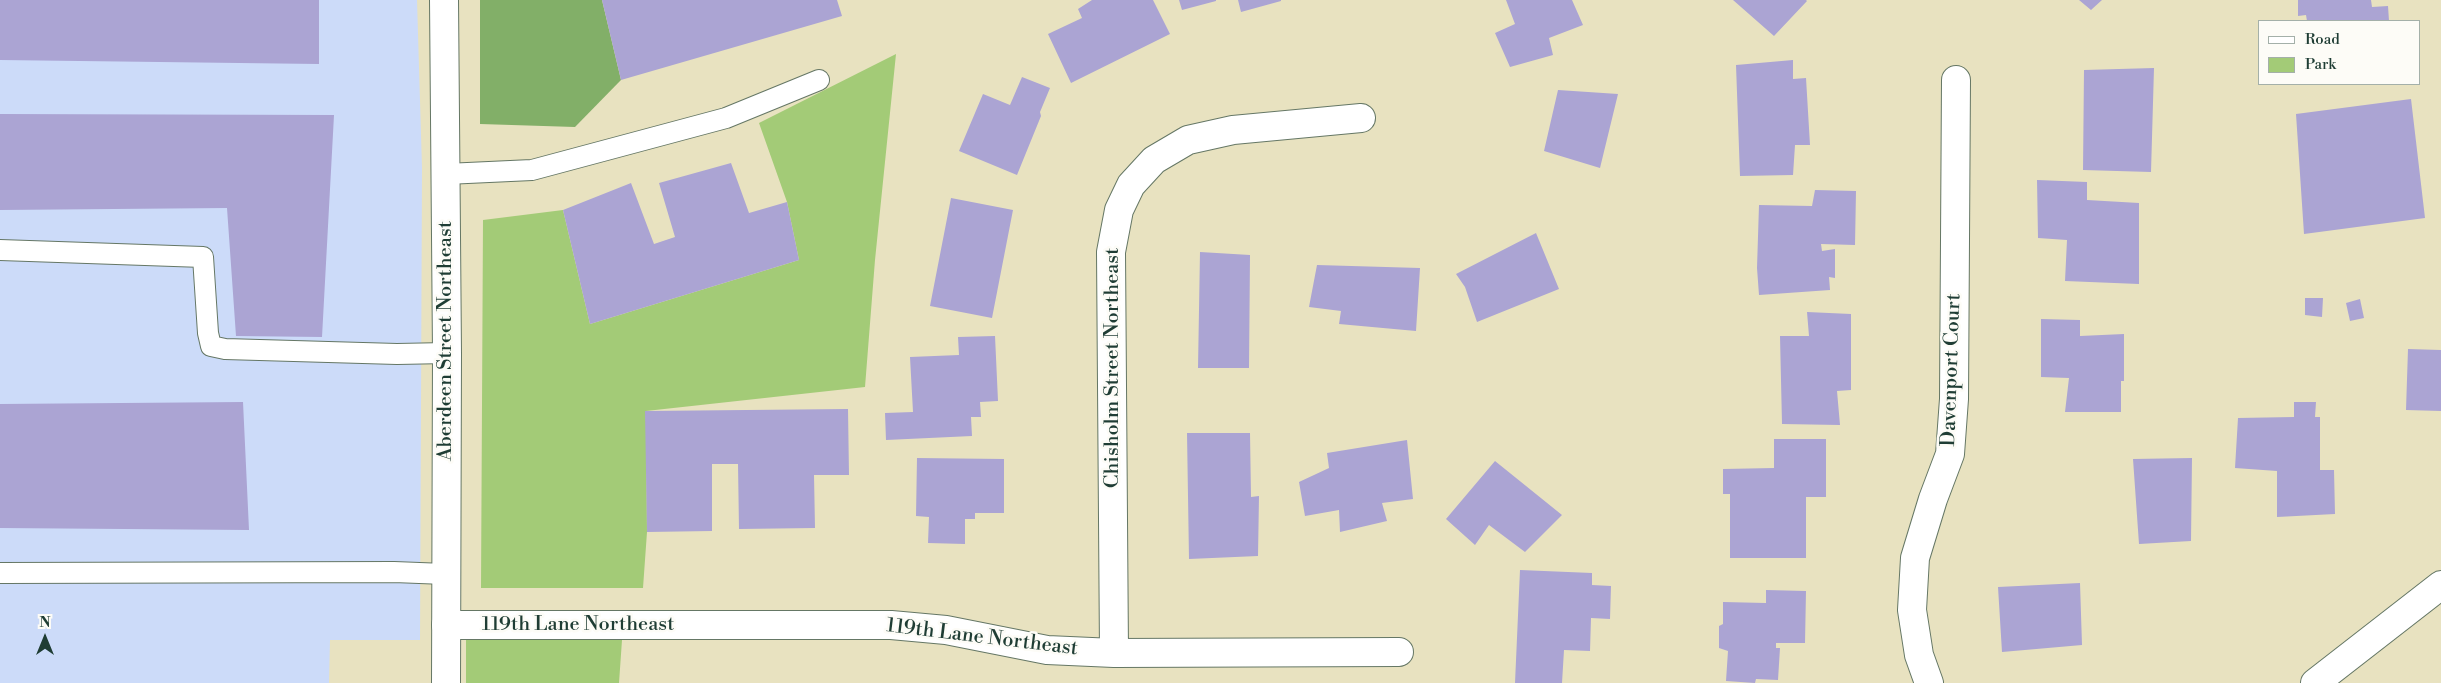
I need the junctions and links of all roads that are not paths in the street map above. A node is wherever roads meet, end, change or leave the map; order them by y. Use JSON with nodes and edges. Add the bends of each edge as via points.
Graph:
{"nodes":[{"id":1,"x":444,"y":0,"type":"edge"},
{"id":2,"x":819,"y":80,"type":"dead end"},
{"id":3,"x":1956,"y":80,"type":"dead end"},
{"id":4,"x":1361,"y":118,"type":"dead end"},
{"id":5,"x":446,"y":174,"type":"junction"},
{"id":6,"x":0,"y":250,"type":"edge"},
{"id":7,"x":447,"y":353,"type":"junction"},
{"id":8,"x":0,"y":572,"type":"edge"},
{"id":9,"x":445,"y":574,"type":"junction"},
{"id":10,"x":2441,"y":585,"type":"edge"},
{"id":11,"x":446,"y":625,"type":"junction"},
{"id":12,"x":1399,"y":652,"type":"dead end"},
{"id":13,"x":1114,"y":653,"type":"junction"},
{"id":14,"x":446,"y":683,"type":"edge"},
{"id":15,"x":1929,"y":683,"type":"edge"},
{"id":16,"x":2315,"y":683,"type":"edge"}],
"edges":[{"from":1,"to":5,"type":"street","name":"Aberdeen Street Northeast"},
{"from":2,"to":5,"type":"lane","via":[[726,118],[532,170]]},
{"from":3,"to":15,"type":"street","name":"Davenport Court","via":[[1954,400],[1950,454],[1932,499],[1915,558],[1912,610],[1919,655]]},
{"from":4,"to":13,"type":"street","name":"Chisholm Street Northeast","via":[[1233,130],[1188,140],[1154,160],[1131,185],[1119,210],[1111,252]]},
{"from":5,"to":7,"type":"street","name":"Aberdeen Street Northeast"},
{"from":6,"to":7,"type":"lane","via":[[204,258],[208,333],[211,346],[225,350]]},
{"from":7,"to":9,"type":"street","name":"Aberdeen Street Northeast"},
{"from":8,"to":9,"type":"lane"},
{"from":9,"to":11,"type":"street","name":"Aberdeen Street Northeast"},
{"from":10,"to":16,"type":"street"},
{"from":11,"to":13,"type":"street","name":"119th Lane Northeast","via":[[890,625],[946,630],[1048,650]]},
{"from":11,"to":14,"type":"street","name":"Aberdeen Street Northeast"},
{"from":12,"to":13,"type":"street","name":"119th Lane Northeast"}]}
